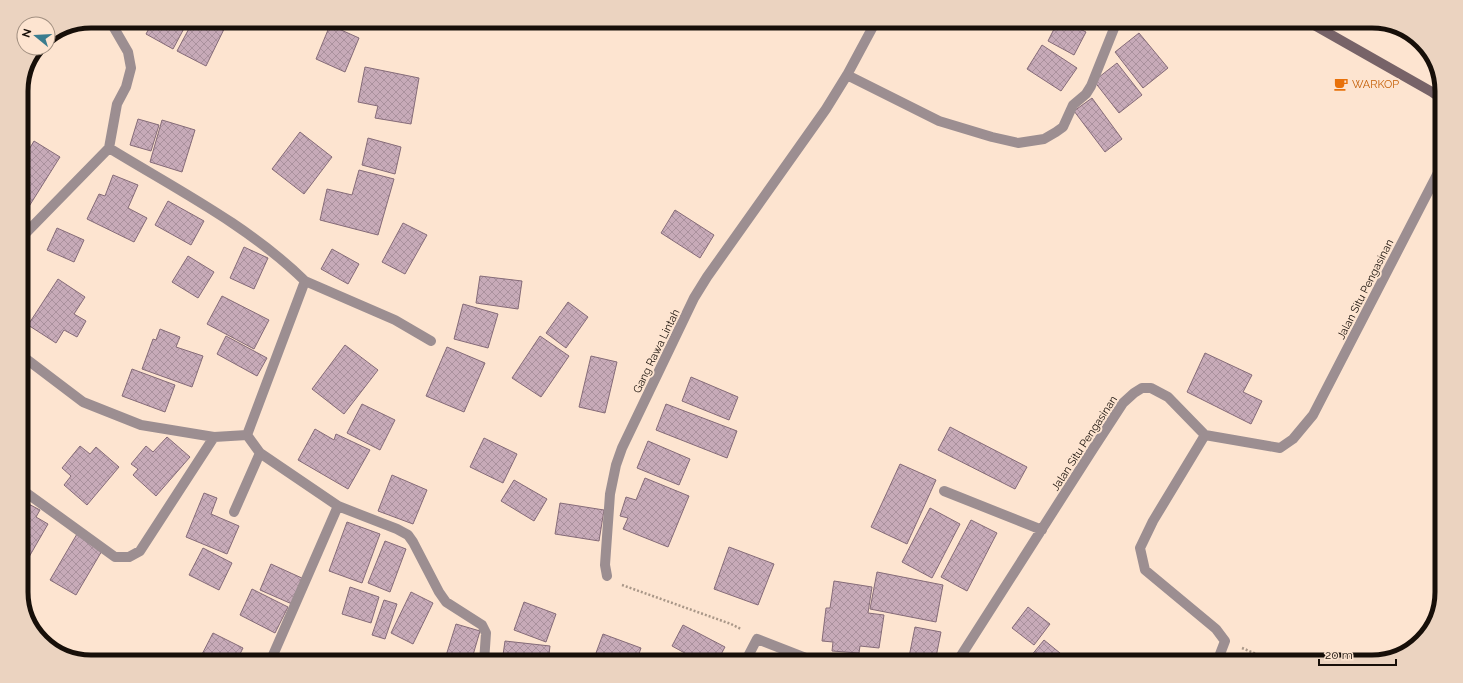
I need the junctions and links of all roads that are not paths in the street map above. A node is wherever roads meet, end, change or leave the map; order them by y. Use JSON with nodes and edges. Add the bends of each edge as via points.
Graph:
{"nodes":[{"id":1,"x":114,"y":28,"type":"edge"},
{"id":2,"x":872,"y":28,"type":"edge"},
{"id":3,"x":1114,"y":28,"type":"edge"},
{"id":4,"x":1319,"y":28,"type":"edge"},
{"id":5,"x":847,"y":75,"type":"junction"},
{"id":6,"x":1435,"y":94,"type":"edge"},
{"id":7,"x":110,"y":148,"type":"junction"},
{"id":8,"x":1435,"y":179,"type":"edge"},
{"id":9,"x":28,"y":231,"type":"edge"},
{"id":10,"x":305,"y":281,"type":"junction"},
{"id":11,"x":432,"y":341,"type":"dead end"},
{"id":12,"x":28,"y":360,"type":"edge"},
{"id":13,"x":247,"y":435,"type":"junction"},
{"id":14,"x":1205,"y":435,"type":"junction"},
{"id":15,"x":214,"y":437,"type":"junction"},
{"id":16,"x":260,"y":453,"type":"junction"},
{"id":17,"x":944,"y":491,"type":"dead end"},
{"id":18,"x":28,"y":494,"type":"edge"},
{"id":19,"x":338,"y":506,"type":"junction"},
{"id":20,"x":234,"y":512,"type":"dead end"},
{"id":21,"x":1042,"y":530,"type":"junction"},
{"id":22,"x":607,"y":576,"type":"road end"},
{"id":23,"x":273,"y":655,"type":"edge"},
{"id":24,"x":484,"y":655,"type":"edge"},
{"id":25,"x":749,"y":655,"type":"edge"},
{"id":26,"x":798,"y":655,"type":"edge"},
{"id":27,"x":962,"y":655,"type":"edge"},
{"id":28,"x":1220,"y":655,"type":"edge"}],
"edges":[{"from":1,"to":7,"type":"street","via":[[128,52],[131,68],[126,87],[117,104]]},
{"from":2,"to":5,"type":"street","name":"Gang Rawa Lintah"},
{"from":3,"to":5,"type":"street","via":[[1091,86],[1073,105],[1063,127],[1044,139],[1032,142],[992,137],[939,121]]},
{"from":4,"to":6,"type":"main road"},
{"from":5,"to":22,"type":"street","name":"Gang Rawa Lintah","via":[[694,298],[616,465],[610,494],[605,565]]},
{"from":7,"to":9,"type":"street"},
{"from":7,"to":10,"type":"street","via":[[220,216],[283,259]]},
{"from":8,"to":14,"type":"street","name":"Jalan Situ Pengasinan","via":[[1313,415],[1293,439],[1280,448]]},
{"from":10,"to":11,"type":"street","via":[[395,320]]},
{"from":10,"to":13,"type":"street"},
{"from":12,"to":15,"type":"street","via":[[83,402],[141,425]]},
{"from":13,"to":15,"type":"street"},
{"from":13,"to":16,"type":"street"},
{"from":14,"to":21,"type":"street","name":"Jalan Situ Pengasinan","via":[[1168,397],[1151,388],[1142,388],[1123,403]]},
{"from":14,"to":28,"type":"street","via":[[1153,521],[1140,548],[1145,570],[1216,629],[1225,641]]},
{"from":15,"to":18,"type":"street","via":[[140,551],[129,557],[115,557]]},
{"from":16,"to":19,"type":"street"},
{"from":16,"to":20,"type":"street"},
{"from":17,"to":21,"type":"street"},
{"from":19,"to":23,"type":"street"},
{"from":19,"to":24,"type":"street","via":[[408,535],[446,602],[482,624],[486,633]]},
{"from":21,"to":27,"type":"street","name":"Jalan Situ Pengasinan"},
{"from":25,"to":26,"type":"street","via":[[757,639]]}]}
